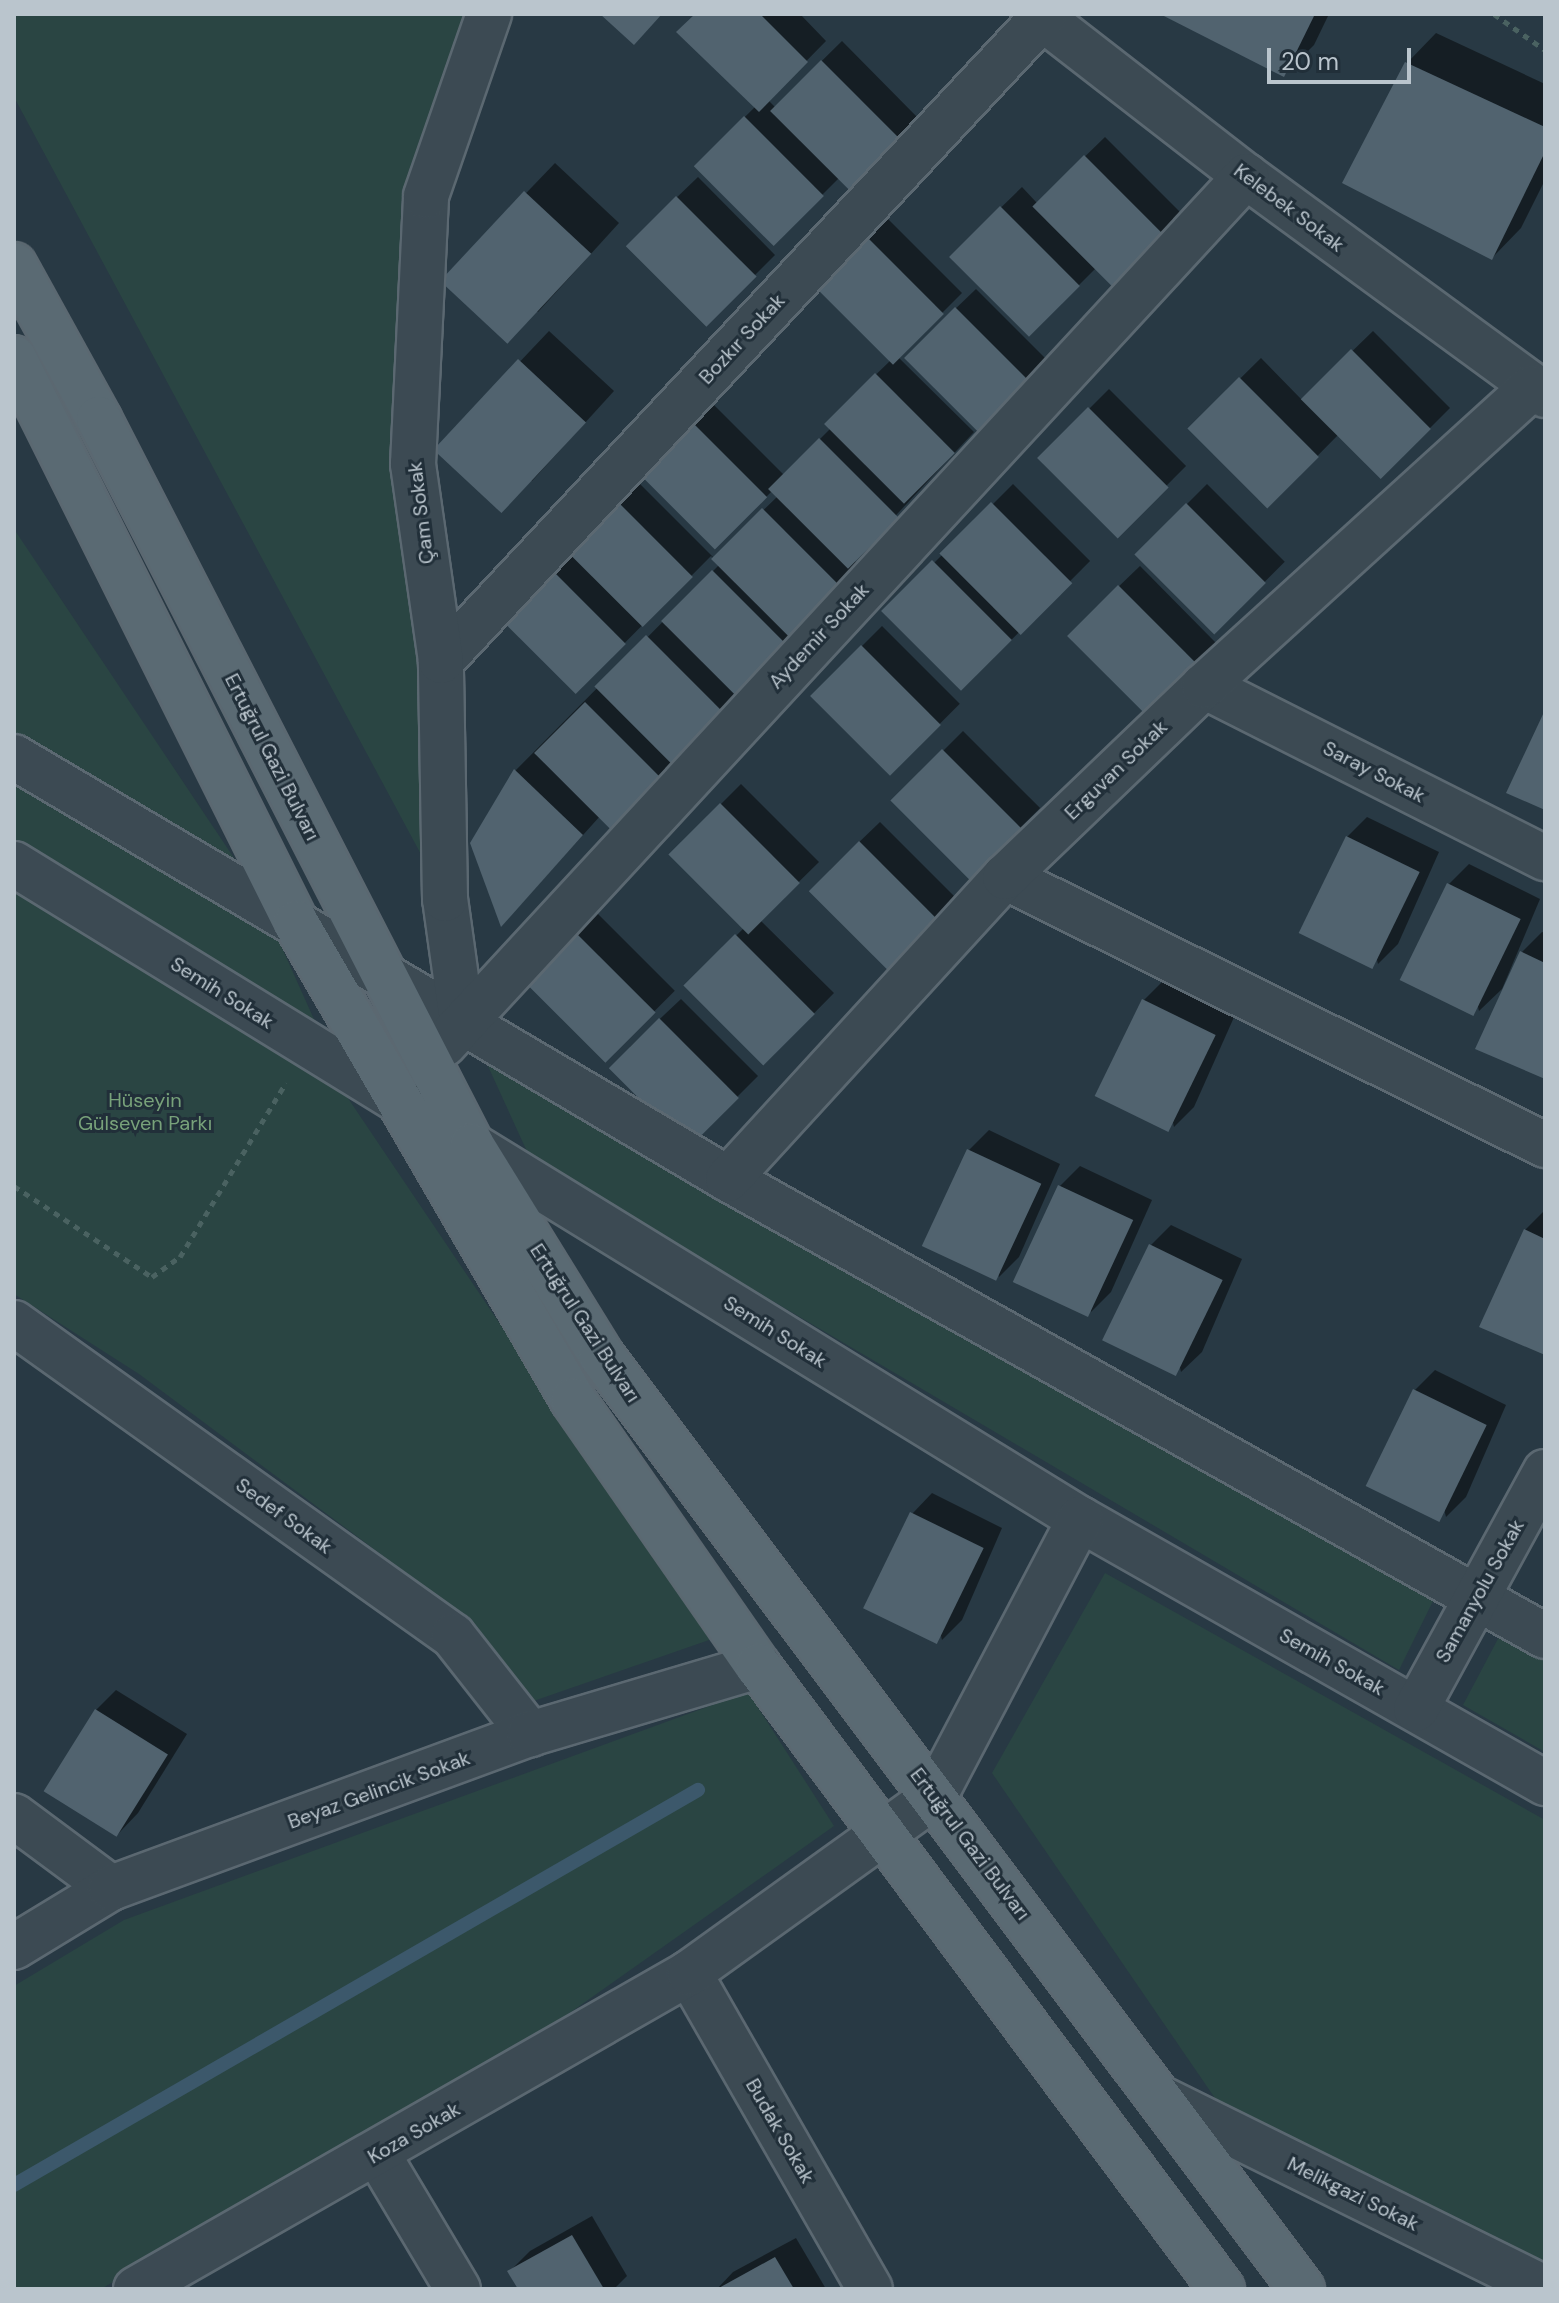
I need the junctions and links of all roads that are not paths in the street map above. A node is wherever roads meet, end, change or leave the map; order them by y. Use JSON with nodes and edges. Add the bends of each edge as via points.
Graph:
{"nodes":[{"id":1,"x":489,"y":14,"type":"edge"},
{"id":2,"x":1040,"y":16,"type":"edge"},
{"id":3,"x":1246,"y":176,"type":"junction"},
{"id":4,"x":14,"y":265,"type":"edge"},
{"id":5,"x":18,"y":375,"type":"edge"},
{"id":6,"x":1539,"y":392,"type":"edge"},
{"id":7,"x":441,"y":661,"type":"junction"},
{"id":8,"x":1204,"y":686,"type":"junction"},
{"id":9,"x":14,"y":757,"type":"edge"},
{"id":10,"x":1545,"y":858,"type":"edge"},
{"id":11,"x":14,"y":864,"type":"edge"},
{"id":12,"x":1005,"y":877,"type":"junction"},
{"id":13,"x":296,"y":923,"type":"junction"},
{"id":14,"x":382,"y":974,"type":"junction"},
{"id":15,"x":462,"y":1021,"type":"junction"},
{"id":16,"x":429,"y":1063,"type":"junction"},
{"id":17,"x":399,"y":1101,"type":"junction"},
{"id":18,"x":1545,"y":1145,"type":"edge"},
{"id":19,"x":472,"y":1146,"type":"junction"},
{"id":20,"x":728,"y":1179,"type":"junction"},
{"id":21,"x":14,"y":1323,"type":"edge"},
{"id":22,"x":1545,"y":1472,"type":"edge"},
{"id":23,"x":1080,"y":1519,"type":"junction"},
{"id":24,"x":1476,"y":1596,"type":"junction"},
{"id":25,"x":1545,"y":1636,"type":"edge"},
{"id":26,"x":758,"y":1666,"type":"junction"},
{"id":27,"x":1416,"y":1709,"type":"junction"},
{"id":28,"x":530,"y":1734,"type":"junction"},
{"id":29,"x":1545,"y":1783,"type":"edge"},
{"id":30,"x":934,"y":1797,"type":"junction"},
{"id":31,"x":14,"y":1816,"type":"edge"},
{"id":32,"x":883,"y":1836,"type":"junction"},
{"id":33,"x":111,"y":1888,"type":"junction"},
{"id":34,"x":14,"y":1947,"type":"edge"},
{"id":35,"x":689,"y":1973,"type":"junction"},
{"id":36,"x":1162,"y":2099,"type":"junction"},
{"id":37,"x":378,"y":2155,"type":"junction"},
{"id":38,"x":1545,"y":2288,"type":"edge"},
{"id":39,"x":136,"y":2289,"type":"edge"},
{"id":40,"x":458,"y":2289,"type":"edge"},
{"id":41,"x":870,"y":2289,"type":"edge"},
{"id":42,"x":1222,"y":2289,"type":"edge"},
{"id":43,"x":1302,"y":2289,"type":"edge"}],
"edges":[{"from":1,"to":7,"type":"street","name":"Çam Sokak","via":[[426,196],[413,464]]},
{"from":2,"to":3,"type":"street","name":"Kelebek Sokak"},
{"from":2,"to":7,"type":"street","name":"Bozkır Sokak"},
{"from":3,"to":6,"type":"street","name":"Kelebek Sokak"},
{"from":3,"to":15,"type":"street","name":"Aydemir Sokak"},
{"from":4,"to":14,"type":"main road","name":"Ertuğrul Gazi Bulvarı","via":[[99,419]]},
{"from":5,"to":13,"type":"main road"},
{"from":6,"to":8,"type":"street","name":"Erguvan Sokak"},
{"from":7,"to":15,"type":"street","name":"Çam Sokak","via":[[445,899]]},
{"from":8,"to":10,"type":"street","name":"Saray Sokak"},
{"from":8,"to":12,"type":"street","name":"Erguvan Sokak"},
{"from":9,"to":13,"type":"street"},
{"from":11,"to":17,"type":"street","name":"Semih Sokak"},
{"from":12,"to":18,"type":"street"},
{"from":12,"to":20,"type":"street","name":"Erguvan Sokak"},
{"from":13,"to":14,"type":"street"},
{"from":13,"to":17,"type":"main road"},
{"from":14,"to":15,"type":"street"},
{"from":14,"to":16,"type":"main road","name":"Ertuğrul Gazi Bulvarı"},
{"from":15,"to":16,"type":"street","name":"Aydemir Sokak"},
{"from":15,"to":20,"type":"street"},
{"from":16,"to":17,"type":"street","name":"Aydemir Sokak"},
{"from":16,"to":19,"type":"main road","name":"Ertuğrul Gazi Bulvarı"},
{"from":17,"to":19,"type":"street","name":"Semih Sokak"},
{"from":17,"to":26,"type":"main road","via":[[573,1400]]},
{"from":19,"to":23,"type":"street","name":"Semih Sokak"},
{"from":19,"to":30,"type":"main road","name":"Ertuğrul Gazi Bulvarı","via":[[601,1355]]},
{"from":20,"to":24,"type":"street"},
{"from":21,"to":28,"type":"street","name":"Sedef Sokak","via":[[453,1636]]},
{"from":22,"to":24,"type":"street","name":"Samanyolu Sokak"},
{"from":23,"to":27,"type":"street","name":"Semih Sokak"},
{"from":23,"to":30,"type":"street"},
{"from":24,"to":25,"type":"street"},
{"from":24,"to":27,"type":"street","name":"Samanyolu Sokak"},
{"from":26,"to":28,"type":"street","name":"Beyaz Gelincik Sokak"},
{"from":26,"to":32,"type":"main road"},
{"from":27,"to":29,"type":"street","name":"Semih Sokak"},
{"from":28,"to":33,"type":"street","name":"Beyaz Gelincik Sokak"},
{"from":30,"to":32,"type":"street","name":"Koza Sokak"},
{"from":30,"to":36,"type":"main road","name":"Ertuğrul Gazi Bulvarı"},
{"from":31,"to":33,"type":"street"},
{"from":32,"to":35,"type":"street","name":"Koza Sokak"},
{"from":32,"to":42,"type":"main road"},
{"from":33,"to":34,"type":"street","name":"Beyaz Gelincik Sokak"},
{"from":35,"to":37,"type":"street","name":"Koza Sokak"},
{"from":35,"to":41,"type":"street","name":"Budak Sokak"},
{"from":36,"to":38,"type":"street","name":"Melikgazi Sokak"},
{"from":36,"to":43,"type":"main road","name":"Ertuğrul Gazi Bulvarı"},
{"from":37,"to":39,"type":"street","name":"Koza Sokak"},
{"from":37,"to":40,"type":"street"}]}
